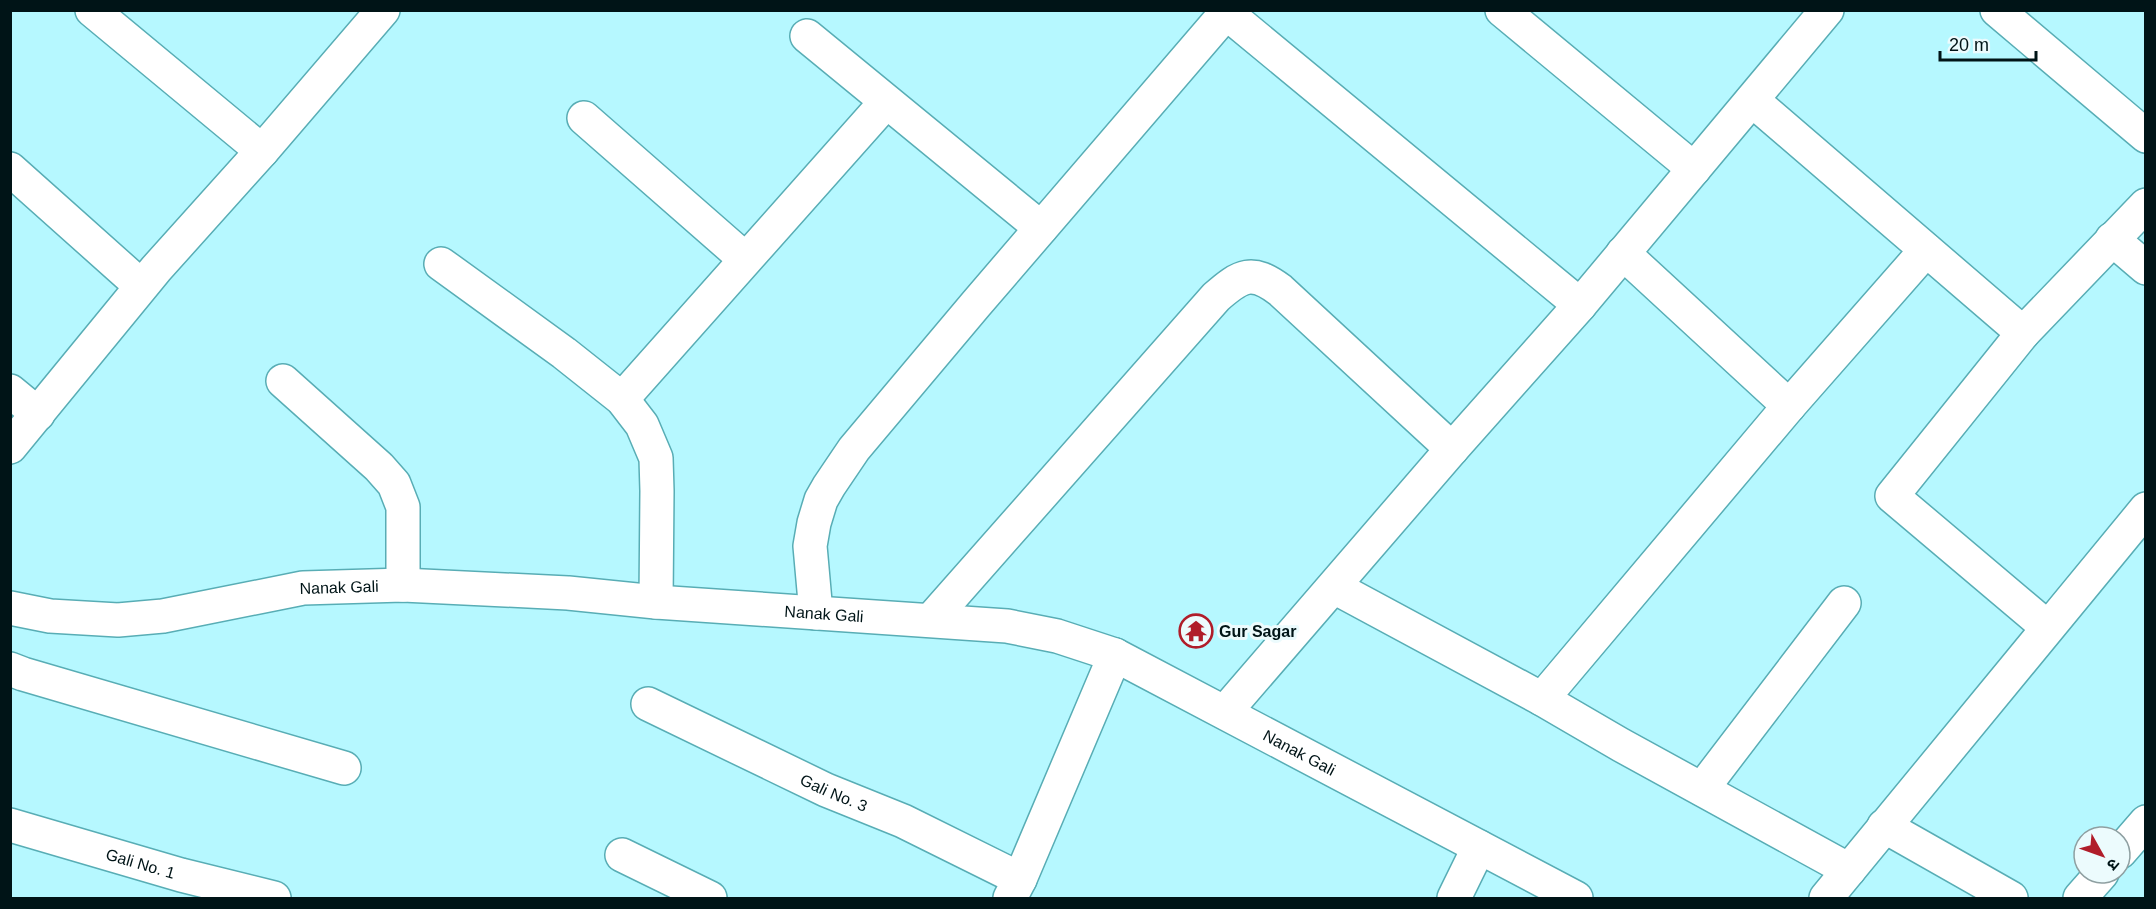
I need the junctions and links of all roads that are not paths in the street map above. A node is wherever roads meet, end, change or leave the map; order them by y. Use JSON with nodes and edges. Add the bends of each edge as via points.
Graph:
{"nodes":[{"id":1,"x":92,"y":10,"type":"edge"},
{"id":2,"x":1502,"y":10,"type":"edge"},
{"id":3,"x":1827,"y":10,"type":"edge"},
{"id":4,"x":1996,"y":10,"type":"edge"},
{"id":5,"x":1225,"y":12,"type":"edge"},
{"id":6,"x":375,"y":13,"type":"edge"},
{"id":7,"x":807,"y":36,"type":"dead end"},
{"id":8,"x":1752,"y":100,"type":"junction"},
{"id":9,"x":886,"y":102,"type":"junction"},
{"id":10,"x":584,"y":118,"type":"dead end"},
{"id":11,"x":2145,"y":136,"type":"edge"},
{"id":12,"x":262,"y":151,"type":"junction"},
{"id":13,"x":10,"y":169,"type":"edge"},
{"id":14,"x":1694,"y":169,"type":"junction"},
{"id":15,"x":2145,"y":205,"type":"edge"},
{"id":16,"x":1041,"y":228,"type":"junction"},
{"id":17,"x":2112,"y":239,"type":"junction"},
{"id":18,"x":1926,"y":250,"type":"junction"},
{"id":19,"x":1623,"y":253,"type":"junction"},
{"id":20,"x":745,"y":259,"type":"junction"},
{"id":21,"x":441,"y":264,"type":"dead end"},
{"id":22,"x":2145,"y":268,"type":"edge"},
{"id":23,"x":141,"y":286,"type":"junction"},
{"id":24,"x":1580,"y":305,"type":"junction"},
{"id":25,"x":2023,"y":333,"type":"junction"},
{"id":26,"x":284,"y":381,"type":"dead end"},
{"id":27,"x":10,"y":391,"type":"edge"},
{"id":28,"x":622,"y":399,"type":"junction"},
{"id":29,"x":1789,"y":406,"type":"junction"},
{"id":30,"x":38,"y":414,"type":"junction"},
{"id":31,"x":10,"y":447,"type":"edge"},
{"id":32,"x":1452,"y":449,"type":"junction"},
{"id":33,"x":2145,"y":509,"type":"edge"},
{"id":34,"x":404,"y":585,"type":"junction"},
{"id":35,"x":1334,"y":587,"type":"junction"},
{"id":36,"x":656,"y":602,"type":"junction"},
{"id":37,"x":1844,"y":603,"type":"dead end"},
{"id":38,"x":10,"y":608,"type":"edge"},
{"id":39,"x":816,"y":613,"type":"junction"},
{"id":40,"x":931,"y":620,"type":"junction"},
{"id":41,"x":2048,"y":627,"type":"junction"},
{"id":42,"x":1115,"y":655,"type":"junction"},
{"id":43,"x":10,"y":669,"type":"edge"},
{"id":44,"x":1542,"y":699,"type":"junction"},
{"id":45,"x":648,"y":704,"type":"dead end"},
{"id":46,"x":1225,"y":712,"type":"junction"},
{"id":47,"x":344,"y":768,"type":"dead end"},
{"id":48,"x":1702,"y":789,"type":"junction"},
{"id":49,"x":2145,"y":822,"type":"edge"},
{"id":50,"x":10,"y":825,"type":"edge"},
{"id":51,"x":1884,"y":826,"type":"junction"},
{"id":52,"x":2132,"y":838,"type":"edge"},
{"id":53,"x":1479,"y":847,"type":"junction"},
{"id":54,"x":622,"y":855,"type":"dead end"},
{"id":55,"x":1849,"y":870,"type":"junction"},
{"id":56,"x":2091,"y":885,"type":"edge"},
{"id":57,"x":1015,"y":889,"type":"edge"},
{"id":58,"x":274,"y":898,"type":"edge"},
{"id":59,"x":710,"y":898,"type":"edge"},
{"id":60,"x":1454,"y":898,"type":"edge"},
{"id":61,"x":1576,"y":898,"type":"edge"},
{"id":62,"x":1826,"y":898,"type":"edge"},
{"id":63,"x":2011,"y":898,"type":"edge"},
{"id":64,"x":2080,"y":898,"type":"edge"}],
"edges":[{"from":1,"to":12,"type":"street"},
{"from":2,"to":14,"type":"street"},
{"from":3,"to":8,"type":"street"},
{"from":4,"to":11,"type":"street"},
{"from":5,"to":16,"type":"street"},
{"from":5,"to":24,"type":"street"},
{"from":6,"to":12,"type":"street"},
{"from":7,"to":9,"type":"street"},
{"from":8,"to":14,"type":"street"},
{"from":8,"to":18,"type":"street"},
{"from":9,"to":16,"type":"street"},
{"from":9,"to":20,"type":"street"},
{"from":10,"to":20,"type":"street"},
{"from":12,"to":23,"type":"street"},
{"from":13,"to":23,"type":"street"},
{"from":14,"to":19,"type":"street"},
{"from":15,"to":17,"type":"street"},
{"from":16,"to":39,"type":"street","via":[[854,449],[829,486],[821,500],[810,546]]},
{"from":17,"to":22,"type":"street"},
{"from":17,"to":25,"type":"street"},
{"from":18,"to":25,"type":"street"},
{"from":18,"to":29,"type":"street"},
{"from":19,"to":24,"type":"street"},
{"from":19,"to":29,"type":"street"},
{"from":20,"to":28,"type":"street"},
{"from":21,"to":28,"type":"street"},
{"from":23,"to":30,"type":"street"},
{"from":24,"to":32,"type":"street"},
{"from":25,"to":41,"type":"street","via":[[1892,496]]},
{"from":26,"to":34,"type":"street","via":[[394,484],[403,507]]},
{"from":27,"to":30,"type":"street"},
{"from":28,"to":36,"type":"street","via":[[642,425],[656,458]]},
{"from":29,"to":44,"type":"street"},
{"from":30,"to":31,"type":"street"},
{"from":32,"to":35,"type":"street"},
{"from":32,"to":40,"type":"street","via":[[1280,290],[1265,279],[1241,279],[1216,297]]},
{"from":33,"to":41,"type":"street"},
{"from":34,"to":36,"type":"street","name":"Nanak Gali","via":[[568,593]]},
{"from":34,"to":38,"type":"street","name":"Nanak Gali","via":[[303,588],[163,616],[118,620],[50,616]]},
{"from":35,"to":44,"type":"street"},
{"from":35,"to":46,"type":"street"},
{"from":36,"to":39,"type":"street","name":"Nanak Gali"},
{"from":37,"to":48,"type":"street"},
{"from":39,"to":40,"type":"street","name":"Nanak Gali"},
{"from":40,"to":42,"type":"street","name":"Nanak Gali","via":[[1007,626],[1058,636]]},
{"from":41,"to":51,"type":"street"},
{"from":42,"to":46,"type":"street","name":"Nanak Gali"},
{"from":42,"to":57,"type":"street"},
{"from":43,"to":47,"type":"street"},
{"from":44,"to":48,"type":"street"},
{"from":45,"to":57,"type":"street","name":"Gali No. 3","via":[[826,790],[903,821]]},
{"from":46,"to":53,"type":"street","name":"Nanak Gali"},
{"from":48,"to":55,"type":"street"},
{"from":49,"to":52,"type":"street"},
{"from":50,"to":58,"type":"street","name":"Gali No. 1"},
{"from":51,"to":55,"type":"street"},
{"from":51,"to":63,"type":"street"},
{"from":53,"to":60,"type":"street"},
{"from":53,"to":61,"type":"street","name":"Nanak Gali"},
{"from":54,"to":59,"type":"street"},
{"from":55,"to":62,"type":"street"},
{"from":56,"to":64,"type":"street"}]}
